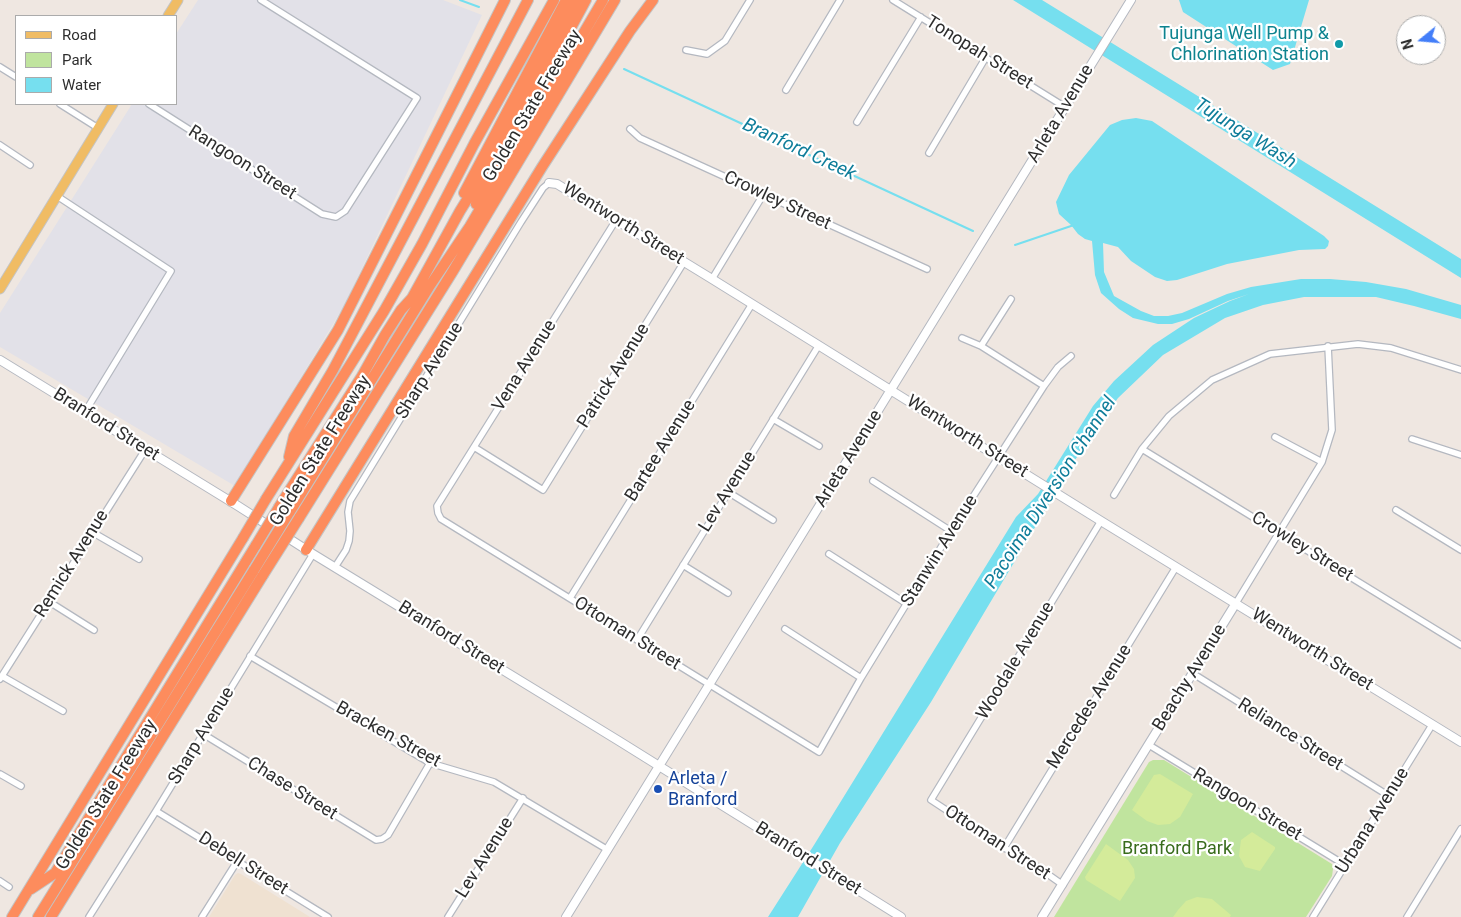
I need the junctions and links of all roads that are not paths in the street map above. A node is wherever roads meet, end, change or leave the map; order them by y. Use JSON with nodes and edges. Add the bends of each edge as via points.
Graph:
{"nodes":[{"id":1,"x":178,"y":0,"type":"edge"},
{"id":2,"x":260,"y":0,"type":"edge"},
{"id":3,"x":505,"y":0,"type":"edge"},
{"id":4,"x":528,"y":0,"type":"edge"},
{"id":5,"x":554,"y":0,"type":"edge"},
{"id":6,"x":566,"y":0,"type":"edge"},
{"id":7,"x":576,"y":0,"type":"edge"},
{"id":8,"x":586,"y":0,"type":"edge"},
{"id":9,"x":603,"y":0,"type":"edge"},
{"id":10,"x":619,"y":0,"type":"edge"},
{"id":11,"x":653,"y":0,"type":"edge"},
{"id":12,"x":750,"y":0,"type":"edge"},
{"id":13,"x":840,"y":0,"type":"edge"},
{"id":14,"x":893,"y":0,"type":"edge"},
{"id":15,"x":1131,"y":0,"type":"edge"},
{"id":16,"x":613,"y":4,"type":"edge"},
{"id":17,"x":169,"y":15,"type":"edge"},
{"id":18,"x":920,"y":17,"type":"junction"},
{"id":19,"x":686,"y":50,"type":"dead end"},
{"id":20,"x":986,"y":57,"type":"junction"},
{"id":21,"x":0,"y":67,"type":"edge"},
{"id":22,"x":15,"y":75,"type":"edge"},
{"id":23,"x":786,"y":90,"type":"dead end"},
{"id":24,"x":63,"y":105,"type":"edge"},
{"id":25,"x":112,"y":105,"type":"edge"},
{"id":26,"x":151,"y":105,"type":"edge"},
{"id":27,"x":1065,"y":107,"type":"junction"},
{"id":28,"x":856,"y":122,"type":"dead end"},
{"id":29,"x":98,"y":128,"type":"junction"},
{"id":30,"x":630,"y":129,"type":"dead end"},
{"id":31,"x":0,"y":145,"type":"edge"},
{"id":32,"x":929,"y":153,"type":"dead end"},
{"id":33,"x":30,"y":165,"type":"dead end"},
{"id":34,"x":549,"y":183,"type":"joint"},
{"id":35,"x":57,"y":196,"type":"junction"},
{"id":36,"x":763,"y":196,"type":"junction"},
{"id":37,"x":616,"y":220,"type":"junction"},
{"id":38,"x":454,"y":249,"type":"junction"},
{"id":39,"x":684,"y":262,"type":"junction"},
{"id":40,"x":927,"y":269,"type":"dead end"},
{"id":41,"x":712,"y":279,"type":"junction"},
{"id":42,"x":0,"y":289,"type":"edge"},
{"id":43,"x":1011,"y":299,"type":"dead end"},
{"id":44,"x":752,"y":304,"type":"junction"},
{"id":45,"x":401,"y":310,"type":"junction"},
{"id":46,"x":962,"y":338,"type":"dead end"},
{"id":47,"x":819,"y":345,"type":"junction"},
{"id":48,"x":981,"y":346,"type":"junction"},
{"id":49,"x":1328,"y":346,"type":"junction"},
{"id":50,"x":1071,"y":356,"type":"dead end"},
{"id":51,"x":0,"y":360,"type":"edge"},
{"id":52,"x":1461,"y":370,"type":"edge"},
{"id":53,"x":1044,"y":386,"type":"junction"},
{"id":54,"x":891,"y":390,"type":"junction"},
{"id":55,"x":85,"y":412,"type":"junction"},
{"id":56,"x":773,"y":419,"type":"junction"},
{"id":57,"x":1275,"y":438,"type":"dead end"},
{"id":58,"x":1412,"y":439,"type":"dead end"},
{"id":59,"x":474,"y":446,"type":"junction"},
{"id":60,"x":819,"y":446,"type":"dead end"},
{"id":61,"x":1142,"y":449,"type":"junction"},
{"id":62,"x":145,"y":450,"type":"junction"},
{"id":63,"x":1461,"y":455,"type":"edge"},
{"id":64,"x":999,"y":458,"type":"junction"},
{"id":65,"x":1322,"y":462,"type":"junction"},
{"id":66,"x":286,"y":467,"type":"junction"},
{"id":67,"x":873,"y":481,"type":"dead end"},
{"id":68,"x":728,"y":492,"type":"junction"},
{"id":69,"x":1114,"y":495,"type":"dead end"},
{"id":70,"x":231,"y":501,"type":"junction"},
{"id":71,"x":1396,"y":510,"type":"dead end"},
{"id":72,"x":438,"y":513,"type":"joint"},
{"id":73,"x":773,"y":520,"type":"dead end"},
{"id":74,"x":1101,"y":521,"type":"junction"},
{"id":75,"x":951,"y":531,"type":"junction"},
{"id":76,"x":92,"y":532,"type":"junction"},
{"id":77,"x":1279,"y":533,"type":"junction"},
{"id":78,"x":1461,"y":550,"type":"edge"},
{"id":79,"x":310,"y":552,"type":"junction"},
{"id":80,"x":829,"y":554,"type":"dead end"},
{"id":81,"x":139,"y":559,"type":"dead end"},
{"id":82,"x":683,"y":565,"type":"junction"},
{"id":83,"x":1176,"y":567,"type":"junction"},
{"id":84,"x":335,"y":568,"type":"junction"},
{"id":85,"x":258,"y":572,"type":"junction"},
{"id":86,"x":728,"y":593,"type":"dead end"},
{"id":87,"x":570,"y":598,"type":"junction"},
{"id":88,"x":48,"y":601,"type":"junction"},
{"id":89,"x":1236,"y":603,"type":"junction"},
{"id":90,"x":907,"y":604,"type":"junction"},
{"id":91,"x":785,"y":629,"type":"dead end"},
{"id":92,"x":94,"y":630,"type":"dead end"},
{"id":93,"x":637,"y":640,"type":"junction"},
{"id":94,"x":1461,"y":645,"type":"edge"},
{"id":95,"x":250,"y":656,"type":"junction"},
{"id":96,"x":1192,"y":673,"type":"junction"},
{"id":97,"x":1,"y":677,"type":"edge"},
{"id":98,"x":861,"y":678,"type":"junction"},
{"id":99,"x":710,"y":684,"type":"junction"},
{"id":100,"x":62,"y":711,"type":"dead end"},
{"id":101,"x":1432,"y":725,"type":"junction"},
{"id":102,"x":203,"y":734,"type":"junction"},
{"id":103,"x":1461,"y":742,"type":"edge"},
{"id":104,"x":1149,"y":745,"type":"junction"},
{"id":105,"x":819,"y":752,"type":"joint"},
{"id":106,"x":430,"y":763,"type":"junction"},
{"id":107,"x":659,"y":766,"type":"junction"},
{"id":108,"x":0,"y":774,"type":"edge"},
{"id":109,"x":20,"y":786,"type":"dead end"},
{"id":110,"x":1388,"y":796,"type":"junction"},
{"id":111,"x":523,"y":798,"type":"junction"},
{"id":112,"x":931,"y":800,"type":"joint"},
{"id":113,"x":156,"y":811,"type":"junction"},
{"id":114,"x":1461,"y":829,"type":"edge"},
{"id":115,"x":1004,"y":848,"type":"junction"},
{"id":116,"x":608,"y":850,"type":"junction"},
{"id":117,"x":238,"y":860,"type":"junction"},
{"id":118,"x":1345,"y":865,"type":"junction"},
{"id":119,"x":0,"y":881,"type":"edge"},
{"id":120,"x":1063,"y":885,"type":"junction"},
{"id":121,"x":9,"y":887,"type":"dead end"},
{"id":122,"x":28,"y":890,"type":"junction"},
{"id":123,"x":12,"y":916,"type":"edge"},
{"id":124,"x":38,"y":917,"type":"edge"},
{"id":125,"x":51,"y":917,"type":"edge"},
{"id":126,"x":89,"y":917,"type":"edge"},
{"id":127,"x":202,"y":917,"type":"edge"},
{"id":128,"x":328,"y":917,"type":"edge"},
{"id":129,"x":448,"y":917,"type":"edge"},
{"id":130,"x":566,"y":917,"type":"edge"},
{"id":131,"x":901,"y":917,"type":"edge"},
{"id":132,"x":1042,"y":917,"type":"edge"},
{"id":133,"x":1313,"y":917,"type":"edge"},
{"id":134,"x":1407,"y":917,"type":"edge"}],
"edges":[{"from":1,"to":17,"type":"main road"},
{"from":2,"to":26,"type":"street","name":"Rangoon Street","via":[[417,98],[342,214],[336,217],[322,214]]},
{"from":3,"to":70,"type":"highway","via":[[338,330]]},
{"from":4,"to":66,"type":"highway","via":[[333,370],[294,436]]},
{"from":5,"to":66,"type":"highway","name":"Golden State Freeway","via":[[422,244]]},
{"from":6,"to":45,"type":"highway"},
{"from":7,"to":45,"type":"highway","via":[[481,177],[412,298]]},
{"from":8,"to":38,"type":"highway"},
{"from":9,"to":38,"type":"highway"},
{"from":10,"to":16,"type":"highway","name":"Golden State Freeway"},
{"from":11,"to":79,"type":"highway","via":[[542,167]]},
{"from":12,"to":19,"type":"street","via":[[725,40],[706,54]]},
{"from":13,"to":23,"type":"street"},
{"from":14,"to":18,"type":"street","name":"Tonopah Street"},
{"from":15,"to":27,"type":"main road","name":"Arleta Avenue"},
{"from":16,"to":85,"type":"highway","name":"Golden State Freeway","bridge":true,"via":[[453,271],[299,518]]},
{"from":18,"to":20,"type":"street","name":"Tonopah Street"},
{"from":18,"to":28,"type":"street"},
{"from":20,"to":27,"type":"street","name":"Tonopah Street"},
{"from":20,"to":32,"type":"street"},
{"from":21,"to":22,"type":"street"},
{"from":24,"to":29,"type":"street"},
{"from":25,"to":29,"type":"main road"},
{"from":27,"to":54,"type":"main road","name":"Arleta Avenue"},
{"from":29,"to":35,"type":"main road"},
{"from":30,"to":36,"type":"street","name":"Crowley Street","via":[[640,138]]},
{"from":31,"to":33,"type":"street"},
{"from":34,"to":37,"type":"main road","name":"Wentworth Street","via":[[557,184]]},
{"from":34,"to":84,"type":"street","name":"Sharp Avenue","via":[[521,222],[350,501],[349,541]]},
{"from":35,"to":42,"type":"main road"},
{"from":35,"to":55,"type":"street","via":[[171,271]]},
{"from":36,"to":40,"type":"street","name":"Crowley Street"},
{"from":36,"to":41,"type":"street"},
{"from":37,"to":39,"type":"main road","name":"Wentworth Street"},
{"from":37,"to":59,"type":"street","name":"Vena Avenue"},
{"from":38,"to":85,"type":"highway","bridge":true,"via":[[289,513]]},
{"from":39,"to":41,"type":"main road","name":"Wentworth Street"},
{"from":39,"to":59,"type":"street","name":"Patrick Avenue","via":[[543,490]]},
{"from":41,"to":44,"type":"main road","name":"Wentworth Street"},
{"from":43,"to":48,"type":"street"},
{"from":44,"to":47,"type":"main road","name":"Wentworth Street"},
{"from":44,"to":87,"type":"street","name":"Bartee Avenue"},
{"from":45,"to":122,"type":"highway","bridge":true,"via":[[55,873]]},
{"from":46,"to":48,"type":"street"},
{"from":47,"to":54,"type":"main road","name":"Wentworth Street"},
{"from":47,"to":56,"type":"street","name":"Lev Avenue"},
{"from":48,"to":53,"type":"street"},
{"from":49,"to":52,"type":"street","via":[[1358,344],[1391,348]]},
{"from":49,"to":61,"type":"street","via":[[1270,354],[1212,380],[1169,416]]},
{"from":49,"to":65,"type":"street","name":"Beachy Avenue","via":[[1332,430]]},
{"from":50,"to":53,"type":"street","name":"Stanwin Avenue"},
{"from":51,"to":55,"type":"main road","name":"Branford Street"},
{"from":53,"to":64,"type":"street","name":"Stanwin Avenue"},
{"from":54,"to":64,"type":"main road","name":"Wentworth Street"},
{"from":54,"to":99,"type":"main road","name":"Arleta Avenue"},
{"from":55,"to":62,"type":"main road","name":"Branford Street"},
{"from":56,"to":60,"type":"street"},
{"from":56,"to":68,"type":"street","name":"Lev Avenue"},
{"from":57,"to":65,"type":"street"},
{"from":58,"to":63,"type":"street"},
{"from":59,"to":72,"type":"street","name":"Vena Avenue","via":[[437,506]]},
{"from":61,"to":69,"type":"street"},
{"from":61,"to":77,"type":"street","name":"Crowley Street"},
{"from":62,"to":70,"type":"main road","name":"Branford Street"},
{"from":62,"to":76,"type":"street","name":"Remick Avenue"},
{"from":64,"to":74,"type":"main road","name":"Wentworth Street"},
{"from":64,"to":75,"type":"street","name":"Stanwin Avenue"},
{"from":65,"to":77,"type":"street","name":"Beachy Avenue"},
{"from":66,"to":122,"type":"highway","name":"Golden State Freeway","bridge":true},
{"from":67,"to":75,"type":"street"},
{"from":68,"to":73,"type":"street"},
{"from":68,"to":82,"type":"street","name":"Lev Avenue"},
{"from":70,"to":79,"type":"main road","name":"Branford Street"},
{"from":71,"to":78,"type":"street"},
{"from":72,"to":87,"type":"street","name":"Ottoman Street","via":[[441,519]]},
{"from":74,"to":83,"type":"main road","name":"Wentworth Street"},
{"from":74,"to":112,"type":"street","name":"Woodale Avenue"},
{"from":75,"to":90,"type":"street","name":"Stanwin Avenue"},
{"from":76,"to":81,"type":"street"},
{"from":76,"to":88,"type":"street","name":"Remick Avenue"},
{"from":77,"to":89,"type":"street","name":"Beachy Avenue"},
{"from":77,"to":94,"type":"street","name":"Crowley Street"},
{"from":79,"to":84,"type":"main road","name":"Branford Street"},
{"from":79,"to":95,"type":"street","name":"Sharp Avenue"},
{"from":80,"to":90,"type":"street"},
{"from":82,"to":86,"type":"street"},
{"from":82,"to":93,"type":"street","name":"Lev Avenue"},
{"from":83,"to":89,"type":"main road","name":"Wentworth Street"},
{"from":83,"to":115,"type":"street","name":"Mercedes Avenue"},
{"from":84,"to":107,"type":"main road","name":"Branford Street"},
{"from":85,"to":124,"type":"highway"},
{"from":85,"to":125,"type":"highway","name":"Golden State Freeway"},
{"from":87,"to":93,"type":"street","name":"Ottoman Street"},
{"from":88,"to":92,"type":"street"},
{"from":88,"to":97,"type":"street","name":"Remick Avenue"},
{"from":89,"to":96,"type":"main road","name":"Beachy Avenue"},
{"from":89,"to":101,"type":"main road","name":"Wentworth Street"},
{"from":90,"to":98,"type":"street","name":"Stanwin Avenue"},
{"from":91,"to":98,"type":"street"},
{"from":93,"to":99,"type":"street","name":"Ottoman Street"},
{"from":95,"to":102,"type":"street","name":"Sharp Avenue"},
{"from":95,"to":106,"type":"street","name":"Bracken Street"},
{"from":96,"to":104,"type":"main road","name":"Beachy Avenue"},
{"from":96,"to":110,"type":"street","name":"Reliance Street"},
{"from":97,"to":100,"type":"street"},
{"from":98,"to":105,"type":"street","name":"Stanwin Avenue"},
{"from":99,"to":105,"type":"street","name":"Ottoman Street"},
{"from":99,"to":107,"type":"main road","name":"Arleta Avenue"},
{"from":101,"to":103,"type":"main road","name":"Wentworth Street"},
{"from":101,"to":110,"type":"street","name":"Urbana Avenue"},
{"from":102,"to":106,"type":"street","name":"Chase Street","via":[[376,840],[388,836]]},
{"from":102,"to":113,"type":"street","name":"Sharp Avenue"},
{"from":104,"to":118,"type":"street","name":"Rangoon Street"},
{"from":104,"to":120,"type":"main road","name":"Beachy Avenue"},
{"from":106,"to":111,"type":"street","name":"Bracken Street","via":[[494,782]]},
{"from":107,"to":116,"type":"main road","name":"Arleta Avenue"},
{"from":107,"to":131,"type":"main road","name":"Branford Street"},
{"from":108,"to":109,"type":"street"},
{"from":110,"to":118,"type":"street","name":"Urbana Avenue"},
{"from":111,"to":116,"type":"street","name":"Bracken Street"},
{"from":111,"to":129,"type":"street","name":"Lev Avenue"},
{"from":112,"to":115,"type":"street","name":"Ottoman Street"},
{"from":113,"to":117,"type":"street","name":"Debell Street"},
{"from":113,"to":126,"type":"street","name":"Sharp Avenue"},
{"from":114,"to":134,"type":"street"},
{"from":115,"to":120,"type":"street","name":"Ottoman Street","via":[[1022,856]]},
{"from":116,"to":130,"type":"main road","name":"Arleta Avenue"},
{"from":117,"to":127,"type":"street"},
{"from":117,"to":128,"type":"street","name":"Debell Street"},
{"from":118,"to":133,"type":"street","name":"Urbana Avenue"},
{"from":119,"to":121,"type":"street"},
{"from":120,"to":132,"type":"main road","name":"Beachy Avenue"},
{"from":122,"to":123,"type":"highway","name":"Golden State Freeway"}]}
